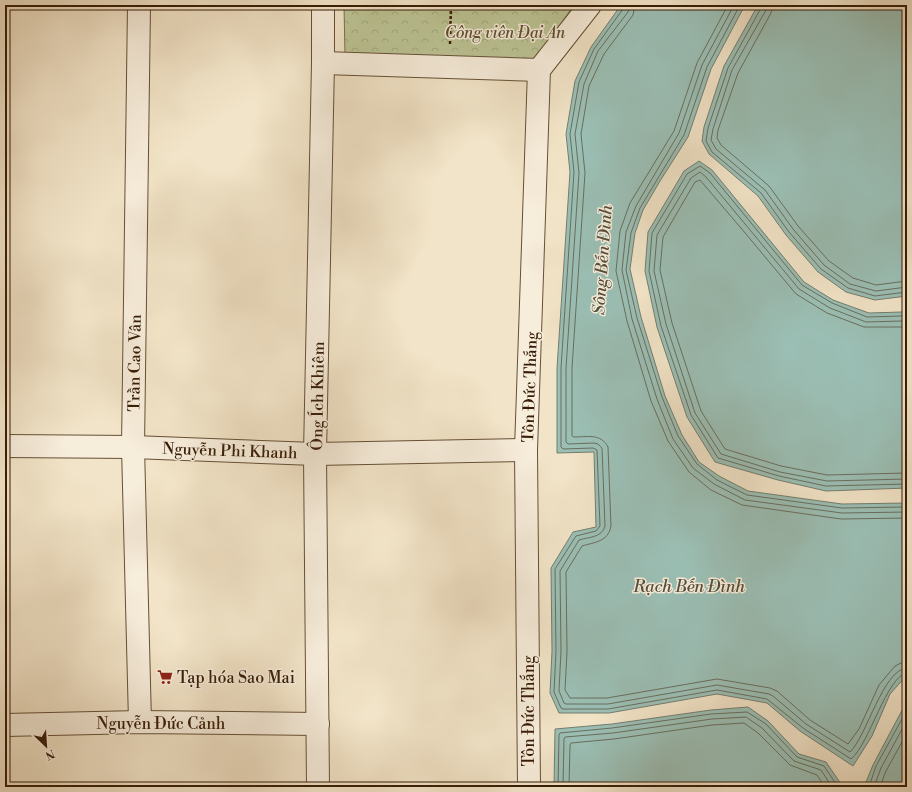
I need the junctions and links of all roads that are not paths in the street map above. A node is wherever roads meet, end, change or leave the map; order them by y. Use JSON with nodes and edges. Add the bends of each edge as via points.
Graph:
{"nodes":[{"id":1,"x":139,"y":5,"type":"edge"},
{"id":2,"x":323,"y":5,"type":"edge"},
{"id":3,"x":590,"y":5,"type":"edge"},
{"id":4,"x":324,"y":63,"type":"junction"},
{"id":5,"x":539,"y":70,"type":"junction"},
{"id":6,"x":5,"y":446,"type":"edge"},
{"id":7,"x":133,"y":446,"type":"junction"},
{"id":8,"x":526,"y":450,"type":"junction"},
{"id":9,"x":315,"y":454,"type":"junction"},
{"id":10,"x":140,"y":722,"type":"junction"},
{"id":11,"x":318,"y":724,"type":"junction"},
{"id":12,"x":5,"y":725,"type":"edge"},
{"id":13,"x":318,"y":787,"type":"edge"},
{"id":14,"x":529,"y":787,"type":"edge"}],
"edges":[{"from":1,"to":7,"type":"street","name":"Trần Cao Vân"},
{"from":2,"to":4,"type":"street","name":"Ông Ích Khiêm"},
{"from":3,"to":5,"type":"street"},
{"from":4,"to":5,"type":"street"},
{"from":4,"to":9,"type":"street","name":"Ông Ích Khiêm"},
{"from":5,"to":8,"type":"street","name":"Tôn Đức Thắng"},
{"from":6,"to":7,"type":"street","name":"Nguyễn Phi Khanh"},
{"from":7,"to":9,"type":"street","name":"Nguyễn Phi Khanh"},
{"from":7,"to":10,"type":"street","name":"Trần Cao Vân"},
{"from":8,"to":9,"type":"street","name":"Nguyễn Phi Khanh"},
{"from":8,"to":14,"type":"street","name":"Tôn Đức Thắng"},
{"from":9,"to":11,"type":"street","name":"Ông Ích Khiêm"},
{"from":10,"to":11,"type":"street","name":"Nguyễn Đức Cảnh"},
{"from":10,"to":12,"type":"street","name":"Nguyễn Đức Cảnh"},
{"from":11,"to":13,"type":"street","name":"Ông Ích Khiêm"}]}
